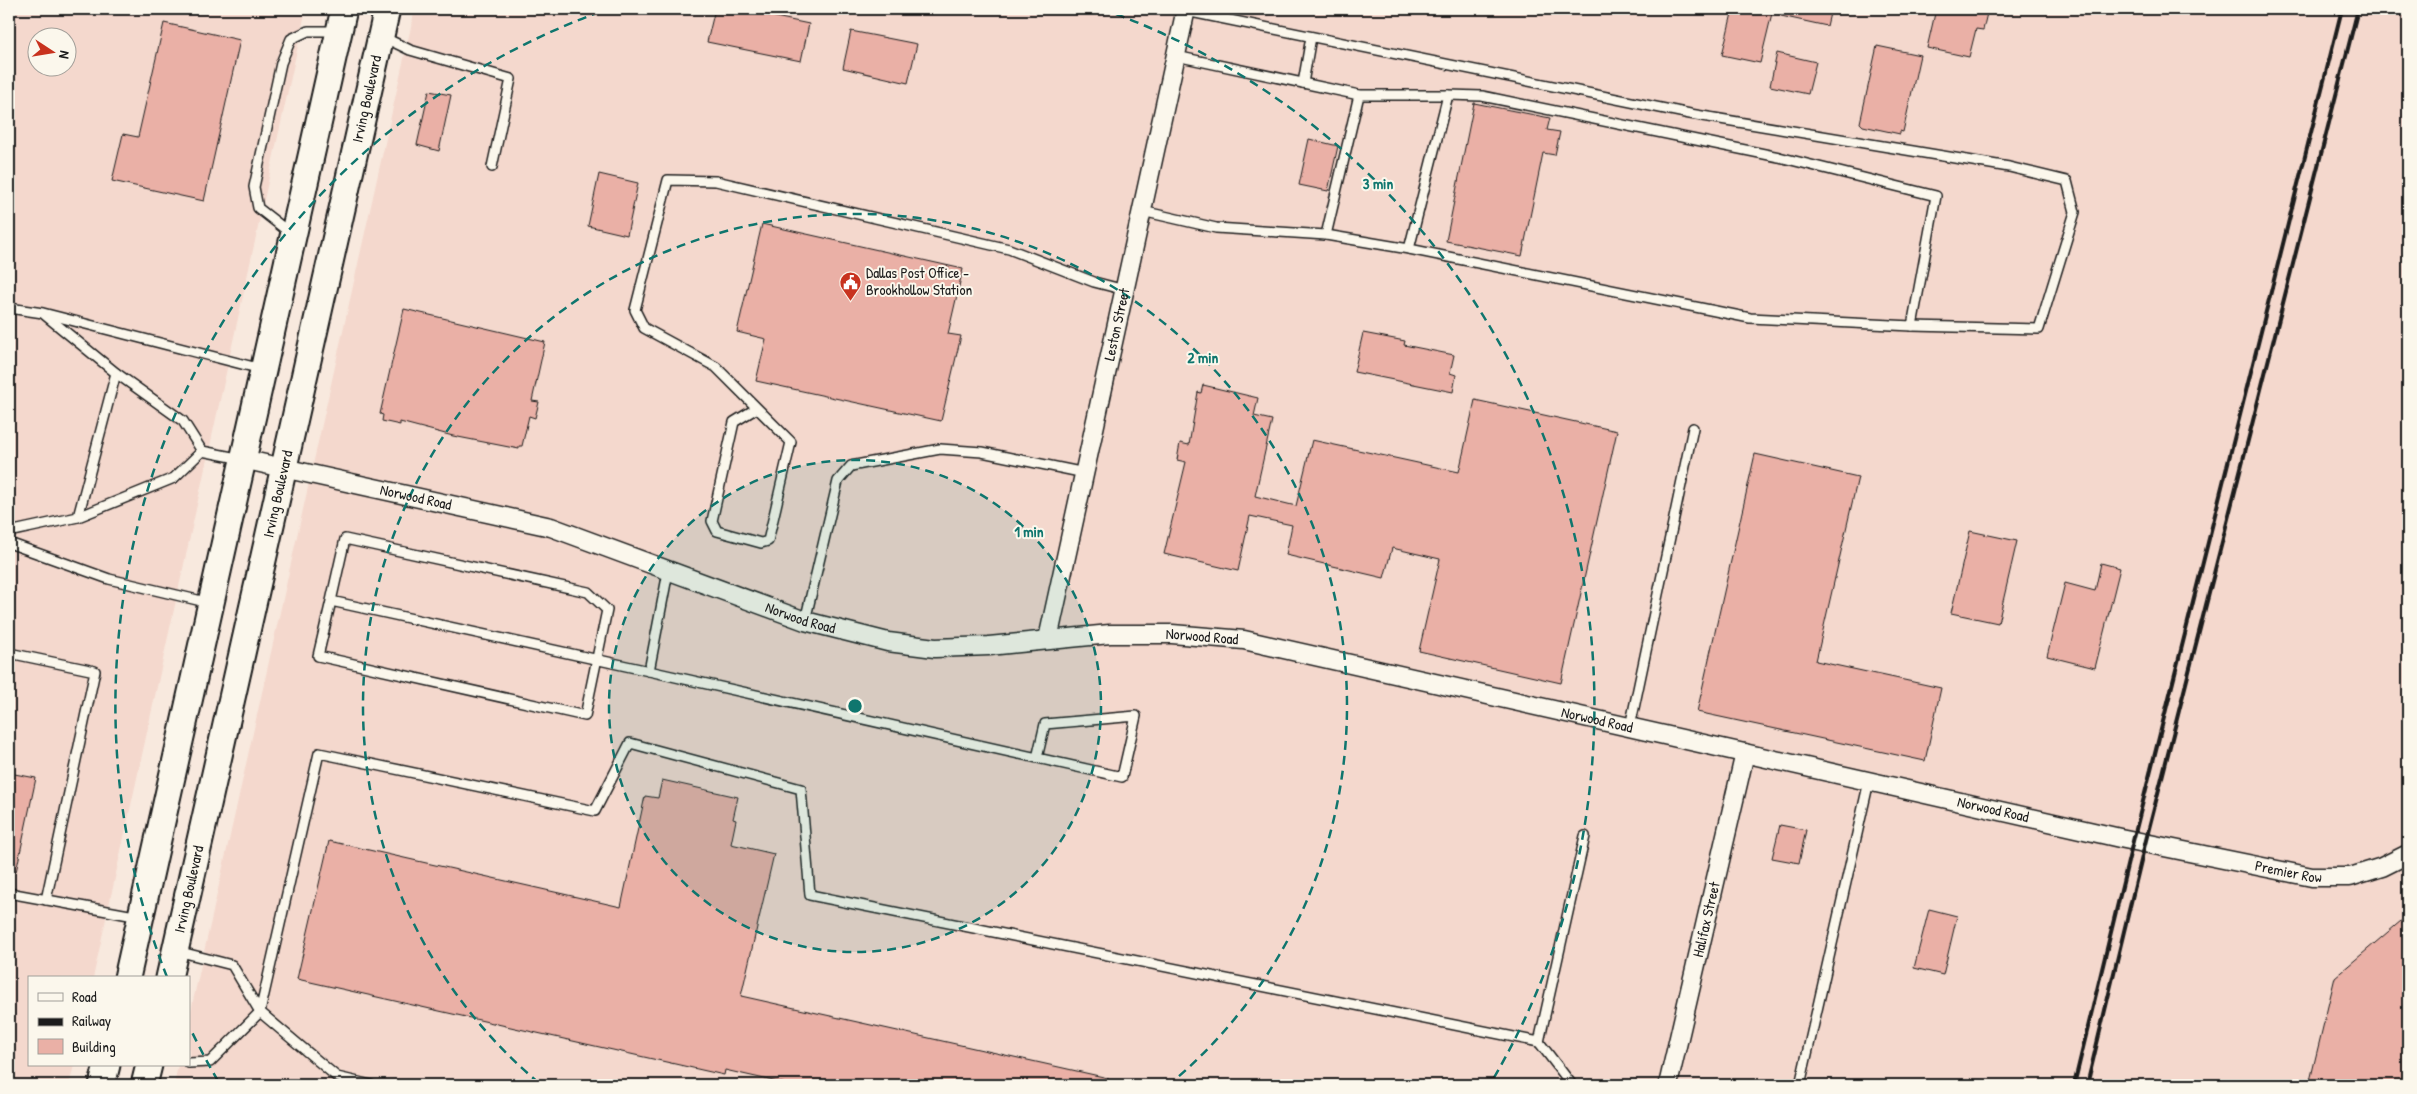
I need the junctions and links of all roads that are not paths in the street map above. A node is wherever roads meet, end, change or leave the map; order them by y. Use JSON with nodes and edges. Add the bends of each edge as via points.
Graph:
{"nodes":[{"id":1,"x":387,"y":9,"type":"edge"},
{"id":2,"x":1186,"y":10,"type":"edge"},
{"id":3,"x":341,"y":22,"type":"edge"},
{"id":4,"x":381,"y":36,"type":"junction"},
{"id":5,"x":1311,"y":37,"type":"junction"},
{"id":6,"x":1176,"y":56,"type":"junction"},
{"id":7,"x":1303,"y":83,"type":"junction"},
{"id":8,"x":1359,"y":95,"type":"junction"},
{"id":9,"x":1448,"y":95,"type":"junction"},
{"id":10,"x":492,"y":167,"type":"dead end"},
{"id":11,"x":1142,"y":211,"type":"junction"},
{"id":12,"x":292,"y":235,"type":"junction"},
{"id":13,"x":1326,"y":235,"type":"junction"},
{"id":14,"x":1409,"y":249,"type":"junction"},
{"id":15,"x":1125,"y":290,"type":"junction"},
{"id":16,"x":9,"y":308,"type":"edge"},
{"id":17,"x":43,"y":313,"type":"junction"},
{"id":18,"x":1912,"y":326,"type":"junction"},
{"id":19,"x":262,"y":369,"type":"junction"},
{"id":20,"x":116,"y":373,"type":"junction"},
{"id":21,"x":756,"y":408,"type":"junction"},
{"id":22,"x":1693,"y":428,"type":"dead end"},
{"id":23,"x":202,"y":451,"type":"junction"},
{"id":24,"x":242,"y":459,"type":"junction"},
{"id":25,"x":284,"y":467,"type":"junction"},
{"id":26,"x":1085,"y":473,"type":"junction"},
{"id":27,"x":78,"y":517,"type":"junction"},
{"id":28,"x":9,"y":532,"type":"edge"},
{"id":29,"x":9,"y":543,"type":"edge"},
{"id":30,"x":668,"y":572,"type":"junction"},
{"id":31,"x":330,"y":602,"type":"junction"},
{"id":32,"x":210,"y":603,"type":"junction"},
{"id":33,"x":805,"y":621,"type":"junction"},
{"id":34,"x":1048,"y":639,"type":"junction"},
{"id":35,"x":9,"y":653,"type":"edge"},
{"id":36,"x":597,"y":660,"type":"junction"},
{"id":37,"x":649,"y":671,"type":"junction"},
{"id":38,"x":1630,"y":727,"type":"junction"},
{"id":39,"x":1745,"y":753,"type":"junction"},
{"id":40,"x":1037,"y":758,"type":"junction"},
{"id":41,"x":1869,"y":781,"type":"junction"},
{"id":42,"x":1585,"y":836,"type":"dead end"},
{"id":43,"x":2165,"y":848,"type":"joint"},
{"id":44,"x":2408,"y":854,"type":"edge"},
{"id":45,"x":9,"y":893,"type":"edge"},
{"id":46,"x":46,"y":900,"type":"junction"},
{"id":47,"x":140,"y":917,"type":"junction"},
{"id":48,"x":134,"y":943,"type":"junction"},
{"id":49,"x":175,"y":951,"type":"junction"},
{"id":50,"x":127,"y":976,"type":"edge"},
{"id":51,"x":169,"y":976,"type":"edge"},
{"id":52,"x":260,"y":1012,"type":"junction"},
{"id":53,"x":1539,"y":1042,"type":"junction"},
{"id":54,"x":190,"y":1063,"type":"edge"},
{"id":55,"x":107,"y":1066,"type":"edge"},
{"id":56,"x":149,"y":1066,"type":"edge"},
{"id":57,"x":102,"y":1085,"type":"edge"},
{"id":58,"x":144,"y":1085,"type":"edge"},
{"id":59,"x":372,"y":1085,"type":"edge"},
{"id":60,"x":1572,"y":1085,"type":"edge"},
{"id":61,"x":1668,"y":1085,"type":"edge"},
{"id":62,"x":1800,"y":1085,"type":"edge"}],
"edges":[{"from":1,"to":4,"type":"main road","name":"Irving Boulevard"},
{"from":2,"to":5,"type":"lane"},
{"from":2,"to":6,"type":"street","name":"Leston Street"},
{"from":3,"to":4,"type":"main road"},
{"from":3,"to":12,"type":"main road"},
{"from":3,"to":12,"type":"lane","via":[[291,39],[281,63],[254,187],[258,208]]},
{"from":4,"to":10,"type":"lane","via":[[410,50],[511,79]]},
{"from":4,"to":25,"type":"main road","name":"Irving Boulevard"},
{"from":5,"to":7,"type":"lane"},
{"from":5,"to":18,"type":"lane","via":[[1690,114],[2009,167],[2067,181],[2075,212],[2039,329]]},
{"from":6,"to":7,"type":"lane"},
{"from":6,"to":11,"type":"street","name":"Leston Street"},
{"from":7,"to":8,"type":"lane"},
{"from":8,"to":9,"type":"lane"},
{"from":8,"to":13,"type":"lane"},
{"from":9,"to":14,"type":"lane"},
{"from":9,"to":18,"type":"lane","via":[[1482,96],[1778,157],[1936,196]]},
{"from":11,"to":13,"type":"lane","via":[[1216,228]]},
{"from":11,"to":15,"type":"street","name":"Leston Street"},
{"from":12,"to":19,"type":"main road"},
{"from":13,"to":14,"type":"lane"},
{"from":14,"to":18,"type":"lane","via":[[1750,318]]},
{"from":15,"to":21,"type":"lane","via":[[1094,282],[1009,248],[716,181],[668,180],[635,310],[644,328],[716,367]]},
{"from":15,"to":26,"type":"street","name":"Leston Street"},
{"from":16,"to":17,"type":"lane"},
{"from":17,"to":19,"type":"lane"},
{"from":17,"to":20,"type":"lane"},
{"from":19,"to":24,"type":"main road"},
{"from":20,"to":23,"type":"lane","via":[[183,421]]},
{"from":20,"to":27,"type":"lane"},
{"from":21,"to":21,"type":"lane","via":[[790,442],[768,542],[761,543],[717,531],[712,521],[734,422]]},
{"from":22,"to":38,"type":"lane"},
{"from":23,"to":24,"type":"lane"},
{"from":23,"to":27,"type":"lane","via":[[174,478]]},
{"from":24,"to":25,"type":"street","name":"Norwood Road"},
{"from":24,"to":32,"type":"main road"},
{"from":25,"to":30,"type":"street","name":"Norwood Road","via":[[551,527]]},
{"from":25,"to":49,"type":"main road","name":"Irving Boulevard"},
{"from":26,"to":33,"type":"lane","via":[[982,452],[940,449],[852,466],[838,482]]},
{"from":26,"to":34,"type":"street","name":"Leston Street"},
{"from":27,"to":28,"type":"lane"},
{"from":29,"to":32,"type":"lane","via":[[108,579]]},
{"from":30,"to":33,"type":"street","name":"Norwood Road"},
{"from":30,"to":37,"type":"lane"},
{"from":31,"to":36,"type":"lane"},
{"from":31,"to":36,"type":"lane","via":[[318,656],[585,716]]},
{"from":31,"to":36,"type":"lane","via":[[345,539],[365,543],[588,592],[607,610]]},
{"from":32,"to":47,"type":"main road"},
{"from":33,"to":34,"type":"street","name":"Norwood Road","via":[[888,642],[935,648]]},
{"from":34,"to":38,"type":"street","name":"Norwood Road","via":[[1163,634],[1244,640]]},
{"from":35,"to":46,"type":"lane","via":[[95,671]]},
{"from":36,"to":37,"type":"lane"},
{"from":37,"to":40,"type":"lane"},
{"from":38,"to":39,"type":"street","name":"Norwood Road"},
{"from":39,"to":41,"type":"street","name":"Norwood Road"},
{"from":39,"to":61,"type":"street","name":"Halifax Street"},
{"from":40,"to":40,"type":"lane","via":[[1122,777],[1136,716],[1045,724]]},
{"from":41,"to":43,"type":"street","name":"Norwood Road"},
{"from":41,"to":62,"type":"lane"},
{"from":42,"to":53,"type":"lane"},
{"from":43,"to":44,"type":"street","name":"Premier Row","via":[[2312,877],[2350,877],[2382,867]]},
{"from":45,"to":46,"type":"lane"},
{"from":46,"to":47,"type":"lane"},
{"from":47,"to":48,"type":"main road"},
{"from":48,"to":49,"type":"main road"},
{"from":48,"to":50,"type":"main road"},
{"from":49,"to":51,"type":"main road","name":"Irving Boulevard"},
{"from":49,"to":52,"type":"lane","via":[[232,965]]},
{"from":52,"to":53,"type":"lane","via":[[319,753],[595,810],[630,743],[801,789],[810,895]]},
{"from":52,"to":54,"type":"lane","via":[[210,1062]]},
{"from":52,"to":59,"type":"lane","via":[[337,1077]]},
{"from":53,"to":60,"type":"lane"},
{"from":55,"to":57,"type":"main road"},
{"from":56,"to":58,"type":"main road"}]}
